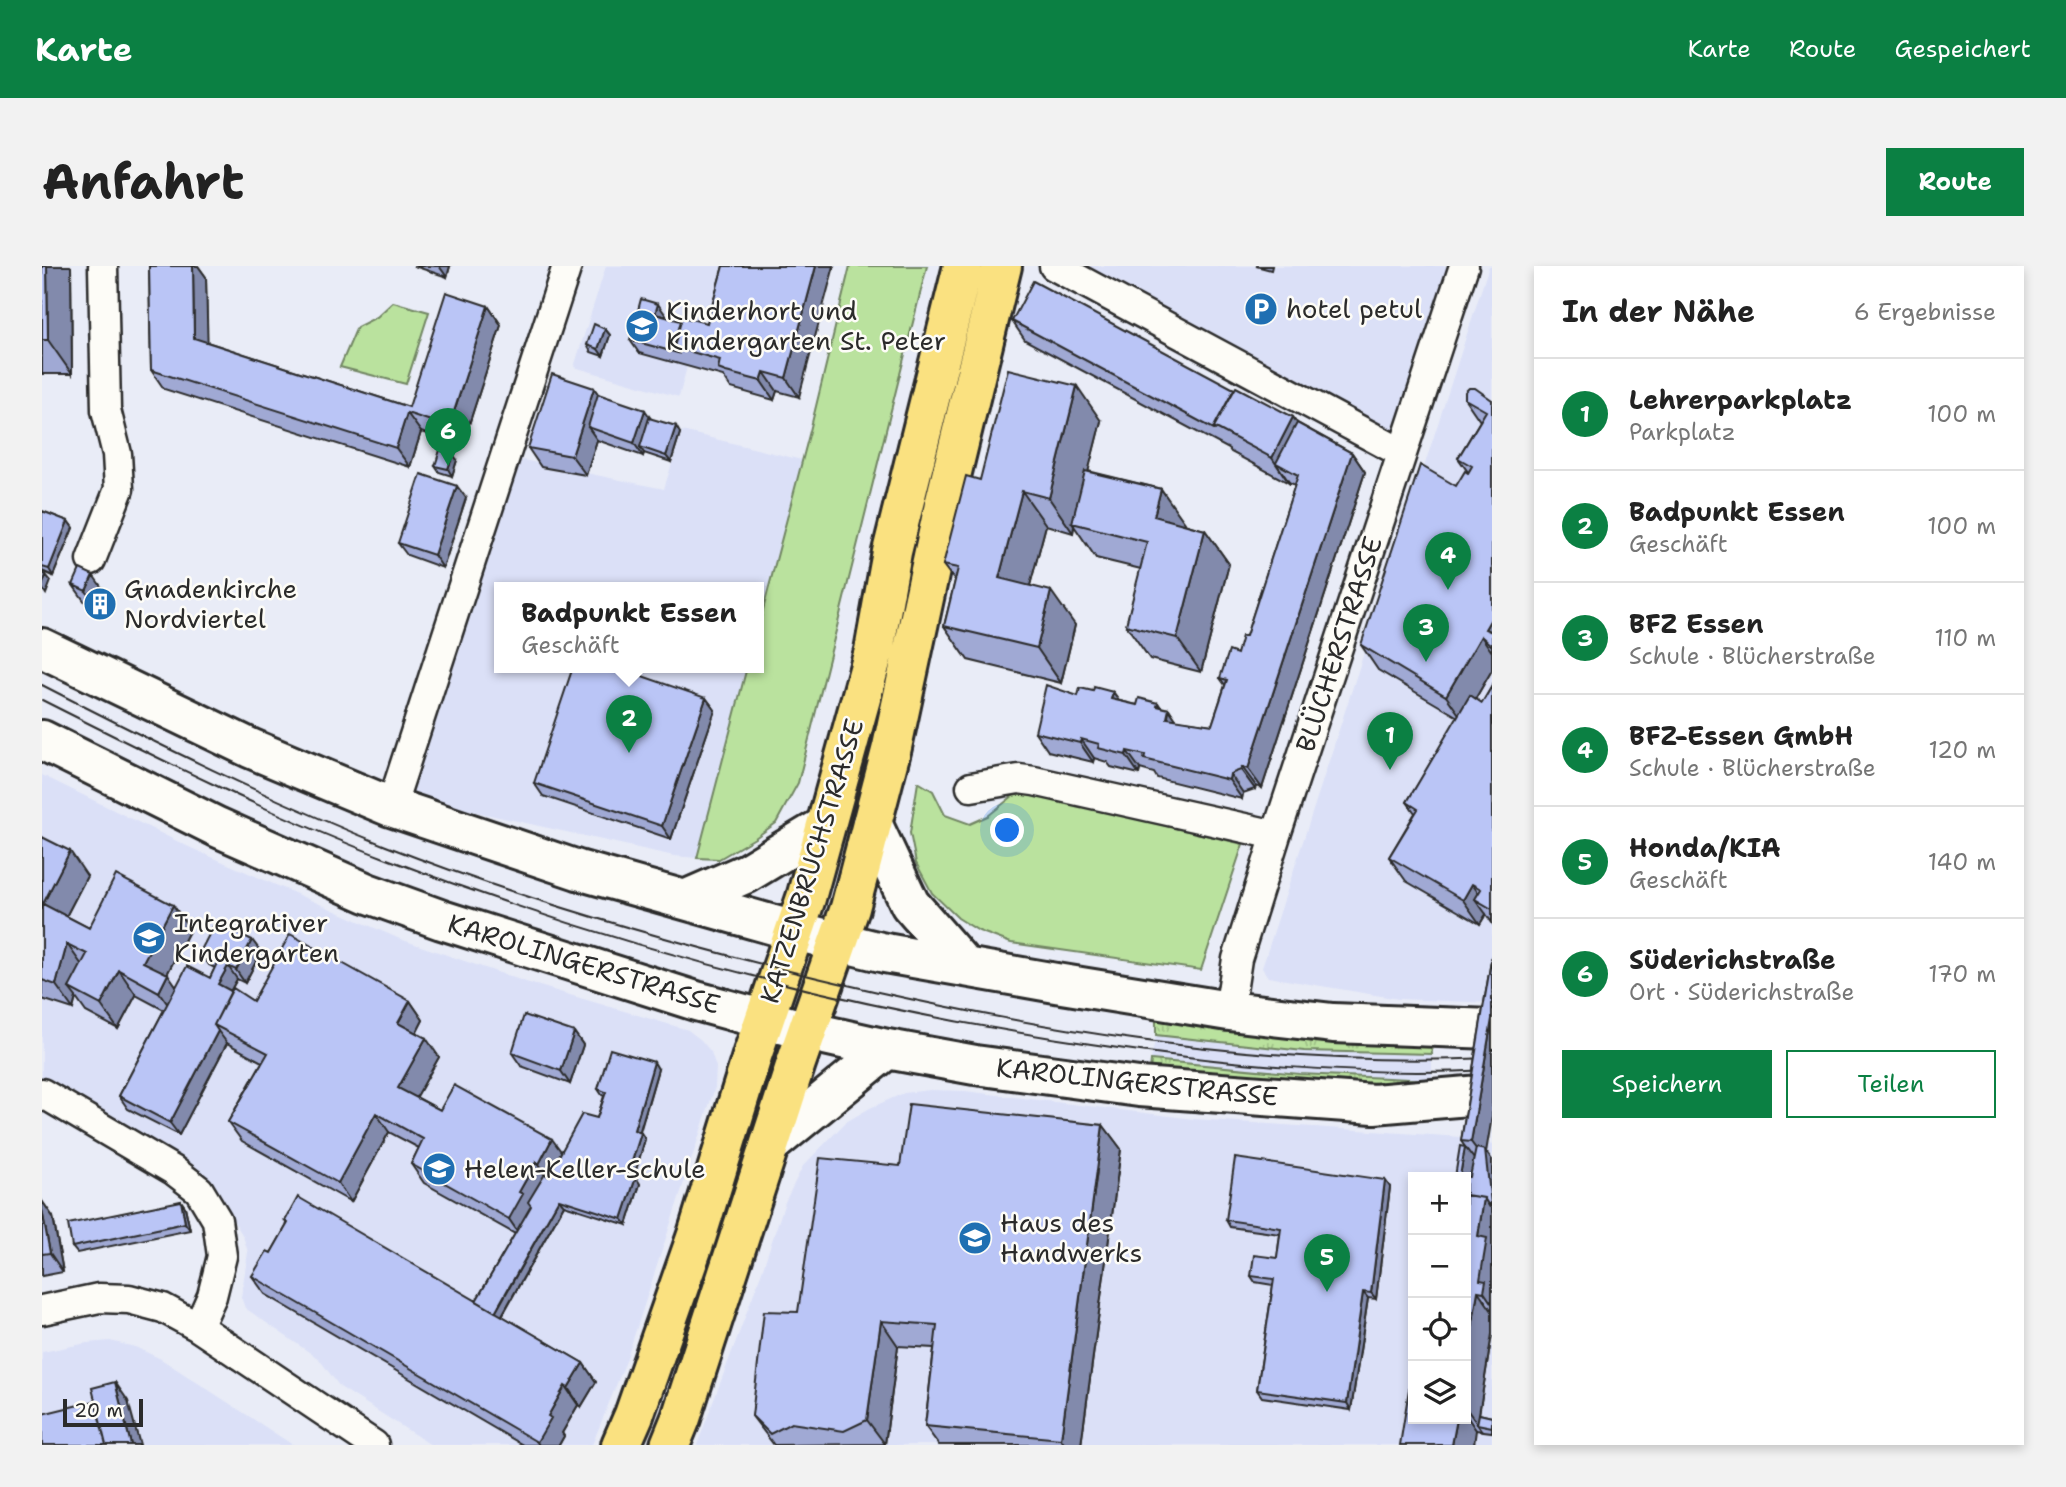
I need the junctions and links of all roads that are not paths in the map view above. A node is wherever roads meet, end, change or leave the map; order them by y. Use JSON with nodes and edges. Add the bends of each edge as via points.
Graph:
{"nodes":[{"id":1,"x":103,"y":266,"type":"edge"},
{"id":2,"x":567,"y":266,"type":"edge"},
{"id":3,"x":963,"y":266,"type":"edge"},
{"id":4,"x":1002,"y":266,"type":"edge"},
{"id":5,"x":1054,"y":266,"type":"edge"},
{"id":6,"x":1464,"y":266,"type":"edge"},
{"id":7,"x":1402,"y":453,"type":"junction"},
{"id":8,"x":91,"y":560,"type":"dead end"},
{"id":9,"x":42,"y":648,"type":"edge"},
{"id":10,"x":42,"y":740,"type":"edge"},
{"id":11,"x":971,"y":786,"type":"dead end"},
{"id":12,"x":391,"y":807,"type":"junction"},
{"id":13,"x":872,"y":823,"type":"junction"},
{"id":14,"x":825,"y":827,"type":"junction"},
{"id":15,"x":1276,"y":835,"type":"junction"},
{"id":16,"x":685,"y":900,"type":"junction"},
{"id":17,"x":795,"y":931,"type":"junction"},
{"id":18,"x":839,"y":942,"type":"junction"},
{"id":19,"x":964,"y":966,"type":"junction"},
{"id":20,"x":1229,"y":1011,"type":"junction"},
{"id":21,"x":764,"y":1019,"type":"junction"},
{"id":22,"x":1492,"y":1029,"type":"edge"},
{"id":23,"x":807,"y":1031,"type":"junction"},
{"id":24,"x":887,"y":1049,"type":"junction"},
{"id":25,"x":42,"y":1093,"type":"edge"},
{"id":26,"x":1492,"y":1094,"type":"edge"},
{"id":27,"x":772,"y":1143,"type":"junction"},
{"id":28,"x":42,"y":1310,"type":"edge"},
{"id":29,"x":198,"y":1327,"type":"junction"},
{"id":30,"x":374,"y":1445,"type":"edge"},
{"id":31,"x":621,"y":1445,"type":"edge"},
{"id":32,"x":670,"y":1445,"type":"edge"}],
"edges":[{"from":1,"to":8,"type":"street","via":[[106,410],[117,454],[119,489]]},
{"from":2,"to":12,"type":"street"},
{"from":3,"to":14,"type":"main road","name":"KATZENBRUCHSTRASSE","via":[[892,552],[874,651]]},
{"from":4,"to":13,"type":"main road","name":"KATZENBRUCHSTRASSE"},
{"from":5,"to":7,"type":"street"},
{"from":6,"to":7,"type":"street","name":"BLÜCHERSTRASSE"},
{"from":7,"to":15,"type":"street","name":"BLÜCHERSTRASSE"},
{"from":9,"to":12,"type":"main road","via":[[250,748]]},
{"from":10,"to":21,"type":"main road","name":"KAROLINGERSTRASSE","via":[[216,827],[367,892],[442,920]]},
{"from":11,"to":15,"type":"street","via":[[1034,781]]},
{"from":12,"to":16,"type":"main road","via":[[578,870]]},
{"from":13,"to":18,"type":"main road","name":"KATZENBRUCHSTRASSE"},
{"from":13,"to":19,"type":"main road","via":[[910,904]]},
{"from":14,"to":16,"type":"main road","via":[[747,873]]},
{"from":14,"to":17,"type":"main road","name":"KATZENBRUCHSTRASSE"},
{"from":15,"to":20,"type":"street","name":"BLÜCHERSTRASSE","via":[[1237,959]]},
{"from":16,"to":17,"type":"main road"},
{"from":17,"to":18,"type":"main road"},
{"from":17,"to":21,"type":"main road","name":"KATZENBRUCHSTRASSE"},
{"from":18,"to":19,"type":"main road"},
{"from":18,"to":23,"type":"main road","name":"KATZENBRUCHSTRASSE"},
{"from":19,"to":20,"type":"main road"},
{"from":20,"to":22,"type":"main road","via":[[1333,1023]]},
{"from":21,"to":23,"type":"main road","name":"KAROLINGERSTRASSE"},
{"from":21,"to":31,"type":"main road","name":"KATZENBRUCHSTRASSE","via":[[697,1235]]},
{"from":23,"to":24,"type":"main road","name":"KAROLINGERSTRASSE"},
{"from":23,"to":27,"type":"main road","name":"KATZENBRUCHSTRASSE"},
{"from":24,"to":26,"type":"main road","name":"KAROLINGERSTRASSE","via":[[1125,1086],[1233,1096],[1374,1104]]},
{"from":24,"to":27,"type":"main road"},
{"from":25,"to":29,"type":"street","via":[[199,1190],[217,1220],[222,1256]]},
{"from":27,"to":32,"type":"main road","name":"KATZENBRUCHSTRASSE"},
{"from":28,"to":29,"type":"street","via":[[99,1298],[129,1299],[163,1308]]},
{"from":29,"to":30,"type":"street"}]}
